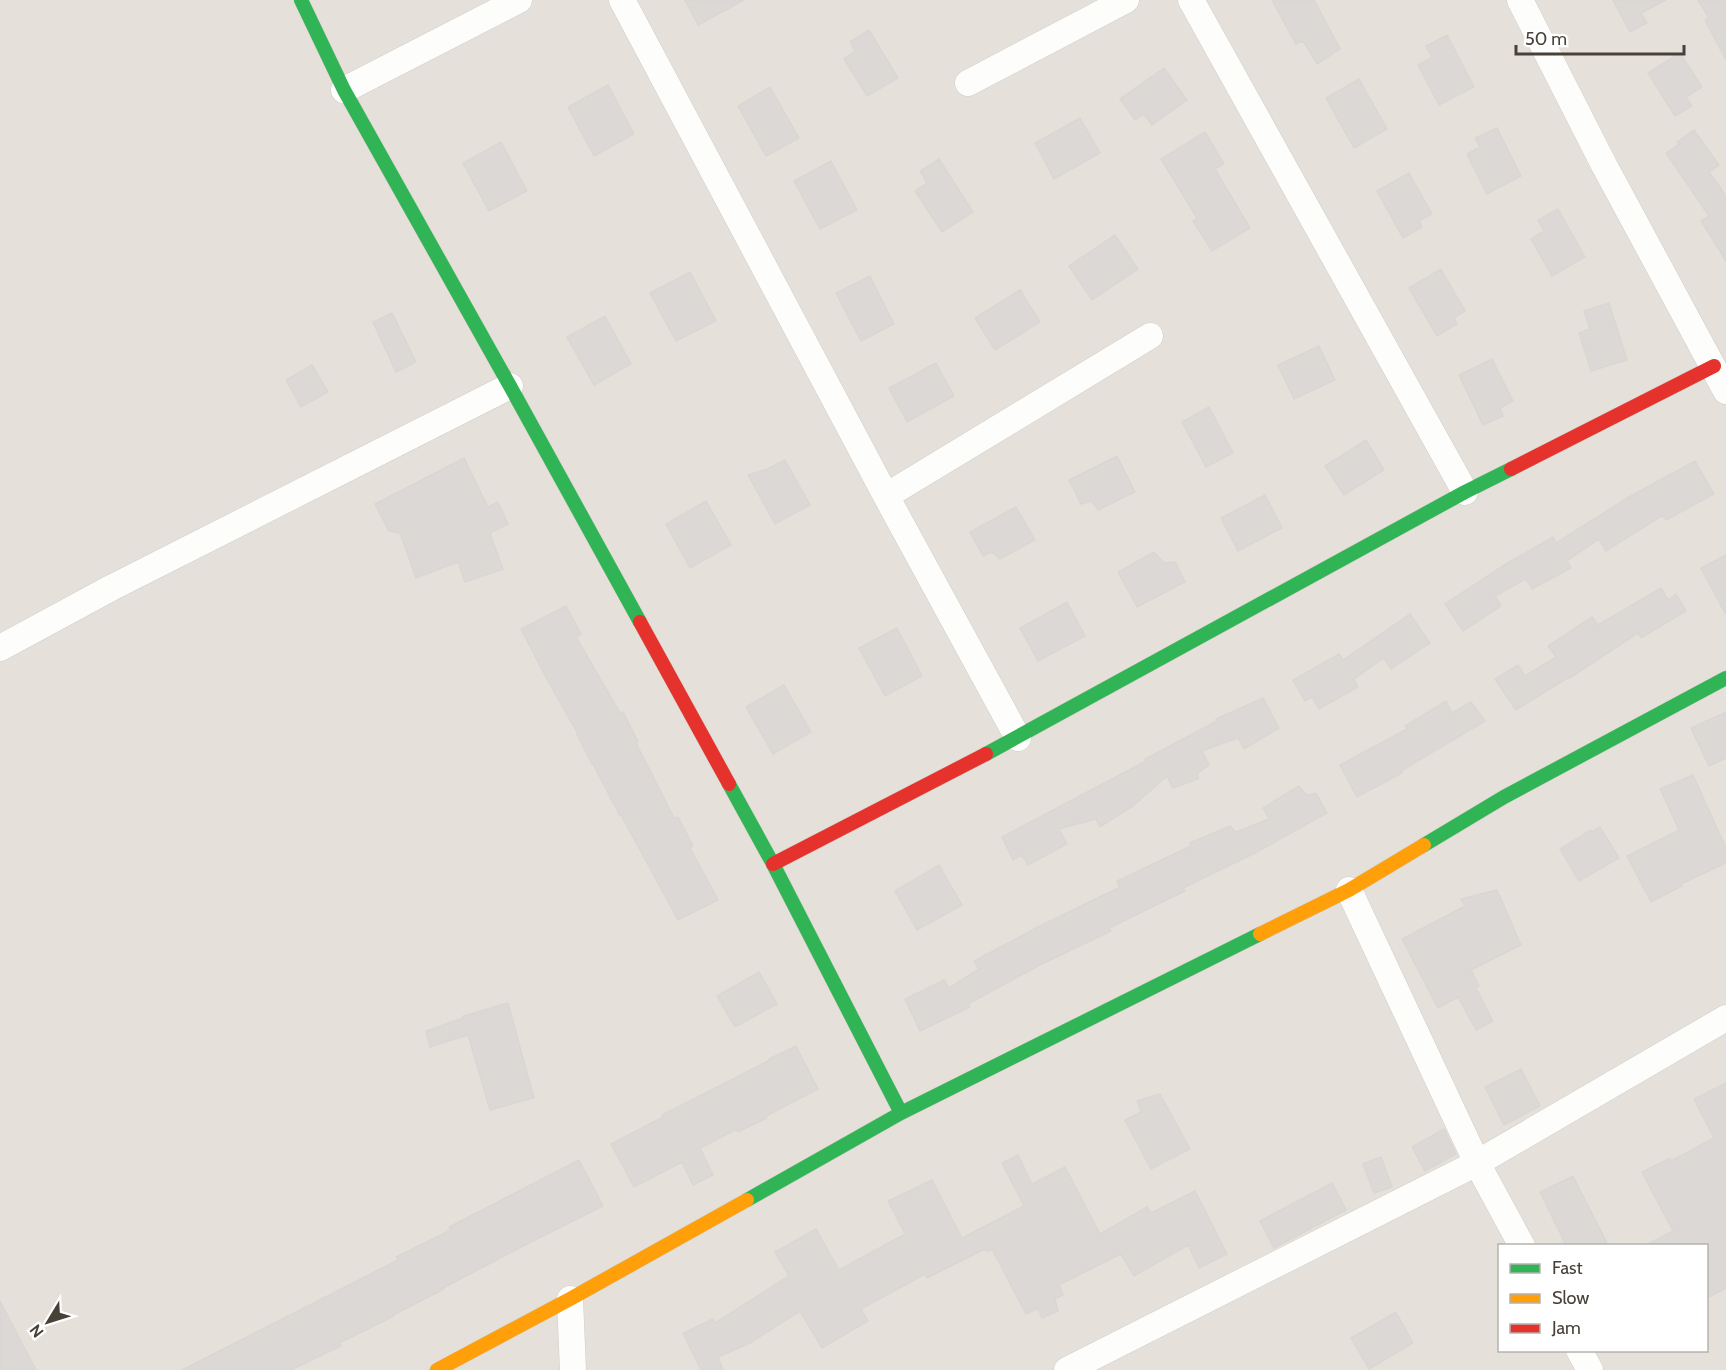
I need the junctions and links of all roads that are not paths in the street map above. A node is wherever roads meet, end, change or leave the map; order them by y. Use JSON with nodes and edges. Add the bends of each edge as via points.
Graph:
{"nodes":[{"id":1,"x":301,"y":0,"type":"edge"},
{"id":2,"x":519,"y":0,"type":"edge"},
{"id":3,"x":622,"y":0,"type":"edge"},
{"id":4,"x":1126,"y":0,"type":"edge"},
{"id":5,"x":1191,"y":0,"type":"edge"},
{"id":6,"x":1521,"y":0,"type":"edge"},
{"id":7,"x":968,"y":83,"type":"dead end"},
{"id":8,"x":344,"y":90,"type":"junction"},
{"id":9,"x":1150,"y":336,"type":"dead end"},
{"id":10,"x":1714,"y":366,"type":"junction"},
{"id":11,"x":510,"y":387,"type":"junction"},
{"id":12,"x":1726,"y":391,"type":"edge"},
{"id":13,"x":1465,"y":492,"type":"junction"},
{"id":14,"x":886,"y":496,"type":"junction"},
{"id":15,"x":0,"y":648,"type":"edge"},
{"id":16,"x":1726,"y":678,"type":"edge"},
{"id":17,"x":1018,"y":738,"type":"junction"},
{"id":18,"x":773,"y":864,"type":"junction"},
{"id":19,"x":1349,"y":890,"type":"junction"},
{"id":20,"x":1726,"y":1018,"type":"edge"},
{"id":21,"x":901,"y":1113,"type":"junction"},
{"id":22,"x":1477,"y":1162,"type":"junction"},
{"id":23,"x":1521,"y":1244,"type":"edge"},
{"id":24,"x":570,"y":1299,"type":"junction"},
{"id":25,"x":1580,"y":1352,"type":"edge"},
{"id":26,"x":437,"y":1370,"type":"edge"},
{"id":27,"x":573,"y":1370,"type":"edge"},
{"id":28,"x":1067,"y":1370,"type":"edge"},
{"id":29,"x":1590,"y":1370,"type":"edge"}],
"edges":[{"from":1,"to":8,"type":"street"},
{"from":2,"to":8,"type":"street"},
{"from":3,"to":14,"type":"street"},
{"from":4,"to":7,"type":"street"},
{"from":5,"to":13,"type":"street"},
{"from":6,"to":10,"type":"street"},
{"from":8,"to":11,"type":"street"},
{"from":9,"to":14,"type":"street"},
{"from":10,"to":12,"type":"street"},
{"from":10,"to":13,"type":"street"},
{"from":11,"to":15,"type":"street"},
{"from":11,"to":18,"type":"street"},
{"from":13,"to":17,"type":"street"},
{"from":14,"to":17,"type":"street"},
{"from":16,"to":19,"type":"street","via":[[1504,797]]},
{"from":17,"to":18,"type":"street"},
{"from":18,"to":21,"type":"street"},
{"from":19,"to":21,"type":"street"},
{"from":19,"to":22,"type":"street"},
{"from":20,"to":22,"type":"street"},
{"from":21,"to":24,"type":"street"},
{"from":22,"to":23,"type":"street"},
{"from":22,"to":28,"type":"street"},
{"from":24,"to":26,"type":"street"},
{"from":24,"to":27,"type":"street"},
{"from":25,"to":29,"type":"street"}]}
